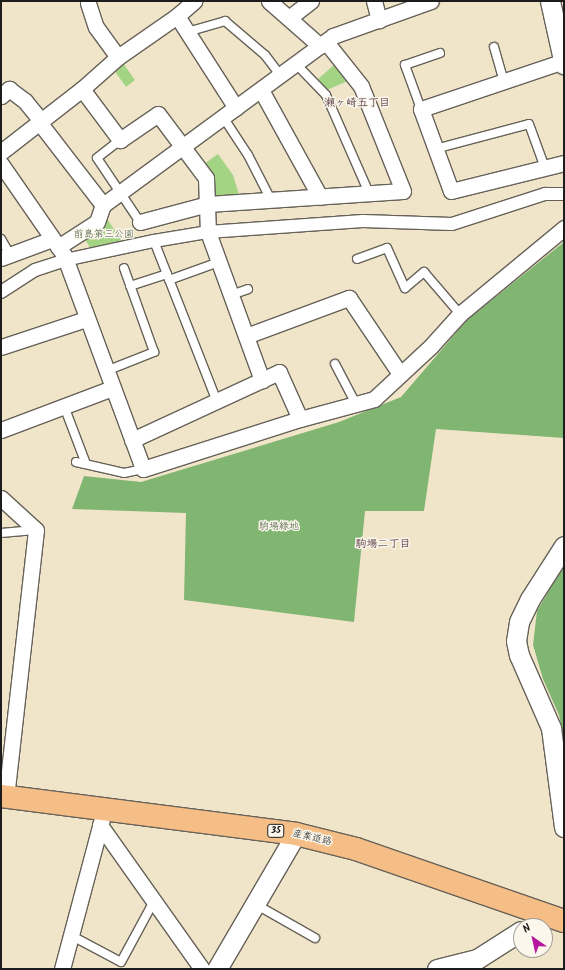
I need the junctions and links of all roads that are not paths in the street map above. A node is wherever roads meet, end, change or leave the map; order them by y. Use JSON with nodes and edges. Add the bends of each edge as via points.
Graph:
{"nodes":[{"id":1,"x":194,"y":1,"type":"edge"},
{"id":2,"x":269,"y":1,"type":"edge"},
{"id":3,"x":311,"y":1,"type":"edge"},
{"id":4,"x":374,"y":1,"type":"edge"},
{"id":5,"x":429,"y":1,"type":"edge"},
{"id":6,"x":550,"y":1,"type":"edge"},
{"id":7,"x":88,"y":3,"type":"dead end"},
{"id":8,"x":177,"y":16,"type":"junction"},
{"id":9,"x":289,"y":18,"type":"junction"},
{"id":10,"x":379,"y":20,"type":"junction"},
{"id":11,"x":560,"y":28,"type":"edge"},
{"id":12,"x":187,"y":32,"type":"junction"},
{"id":13,"x":323,"y":44,"type":"junction"},
{"id":14,"x":494,"y":47,"type":"dead end"},
{"id":15,"x":440,"y":53,"type":"dead end"},
{"id":16,"x":118,"y":57,"type":"junction"},
{"id":17,"x":564,"y":62,"type":"edge"},
{"id":18,"x":296,"y":64,"type":"junction"},
{"id":19,"x":280,"y":75,"type":"junction"},
{"id":20,"x":504,"y":81,"type":"junction"},
{"id":21,"x":82,"y":89,"type":"junction"},
{"id":22,"x":261,"y":90,"type":"junction"},
{"id":23,"x":1,"y":96,"type":"edge"},
{"id":24,"x":236,"y":108,"type":"junction"},
{"id":25,"x":420,"y":109,"type":"junction"},
{"id":26,"x":223,"y":117,"type":"junction"},
{"id":27,"x":40,"y":122,"type":"junction"},
{"id":28,"x":120,"y":140,"type":"junction"},
{"id":29,"x":184,"y":146,"type":"junction"},
{"id":30,"x":436,"y":150,"type":"junction"},
{"id":31,"x":1,"y":152,"type":"edge"},
{"id":32,"x":564,"y":163,"type":"edge"},
{"id":33,"x":1,"y":164,"type":"edge"},
{"id":34,"x":545,"y":168,"type":"junction"},
{"id":35,"x":121,"y":192,"type":"junction"},
{"id":36,"x":370,"y":194,"type":"junction"},
{"id":37,"x":564,"y":194,"type":"edge"},
{"id":38,"x":320,"y":197,"type":"junction"},
{"id":39,"x":271,"y":200,"type":"junction"},
{"id":40,"x":208,"y":204,"type":"junction"},
{"id":41,"x":103,"y":205,"type":"junction"},
{"id":42,"x":140,"y":222,"type":"joint"},
{"id":43,"x":564,"y":228,"type":"edge"},
{"id":44,"x":208,"y":232,"type":"junction"},
{"id":45,"x":1,"y":239,"type":"edge"},
{"id":46,"x":154,"y":241,"type":"junction"},
{"id":47,"x":59,"y":249,"type":"junction"},
{"id":48,"x":6,"y":257,"type":"edge"},
{"id":49,"x":357,"y":259,"type":"dead end"},
{"id":50,"x":219,"y":262,"type":"junction"},
{"id":51,"x":124,"y":268,"type":"dead end"},
{"id":52,"x":168,"y":277,"type":"junction"},
{"id":53,"x":130,"y":286,"type":"junction"},
{"id":54,"x":248,"y":289,"type":"dead end"},
{"id":55,"x":1,"y":292,"type":"edge"},
{"id":56,"x":231,"y":295,"type":"junction"},
{"id":57,"x":460,"y":314,"type":"junction"},
{"id":58,"x":86,"y":319,"type":"junction"},
{"id":59,"x":246,"y":336,"type":"junction"},
{"id":60,"x":1,"y":347,"type":"edge"},
{"id":61,"x":335,"y":364,"type":"dead end"},
{"id":62,"x":106,"y":371,"type":"junction"},
{"id":63,"x":400,"y":374,"type":"junction"},
{"id":64,"x":262,"y":380,"type":"junction"},
{"id":65,"x":112,"y":388,"type":"junction"},
{"id":66,"x":217,"y":402,"type":"junction"},
{"id":67,"x":356,"y":404,"type":"junction"},
{"id":68,"x":64,"y":406,"type":"junction"},
{"id":69,"x":300,"y":419,"type":"junction"},
{"id":70,"x":1,"y":430,"type":"edge"},
{"id":71,"x":132,"y":440,"type":"junction"},
{"id":72,"x":76,"y":462,"type":"dead end"},
{"id":73,"x":86,"y":464,"type":"junction"},
{"id":74,"x":143,"y":469,"type":"junction"},
{"id":75,"x":1,"y":498,"type":"edge"},
{"id":76,"x":36,"y":530,"type":"junction"},
{"id":77,"x":1,"y":533,"type":"edge"},
{"id":78,"x":564,"y":546,"type":"edge"},
{"id":79,"x":4,"y":796,"type":"edge"},
{"id":80,"x":102,"y":817,"type":"junction"},
{"id":81,"x":564,"y":826,"type":"edge"},
{"id":82,"x":296,"y":834,"type":"junction"},
{"id":83,"x":154,"y":901,"type":"junction"},
{"id":84,"x":254,"y":904,"type":"junction"},
{"id":85,"x":529,"y":918,"type":"edge"},
{"id":86,"x":553,"y":921,"type":"edge"},
{"id":87,"x":564,"y":921,"type":"edge"},
{"id":88,"x":72,"y":936,"type":"junction"},
{"id":89,"x":315,"y":938,"type":"dead end"},
{"id":90,"x":513,"y":938,"type":"edge"},
{"id":91,"x":481,"y":964,"type":"edge"},
{"id":92,"x":62,"y":969,"type":"edge"},
{"id":93,"x":202,"y":969,"type":"edge"},
{"id":94,"x":217,"y":969,"type":"edge"},
{"id":95,"x":436,"y":969,"type":"edge"}],
"edges":[{"from":1,"to":8,"type":"street"},
{"from":2,"to":9,"type":"street"},
{"from":3,"to":9,"type":"street"},
{"from":4,"to":10,"type":"street"},
{"from":5,"to":10,"type":"street"},
{"from":6,"to":11,"type":"street"},
{"from":7,"to":16,"type":"street","via":[[96,27]]},
{"from":8,"to":12,"type":"street"},
{"from":8,"to":16,"type":"street"},
{"from":9,"to":13,"type":"street"},
{"from":10,"to":13,"type":"street","via":[[333,36]]},
{"from":11,"to":17,"type":"street"},
{"from":12,"to":19,"type":"lane","via":[[225,21],[265,55]]},
{"from":12,"to":24,"type":"street"},
{"from":13,"to":18,"type":"street"},
{"from":13,"to":36,"type":"street","via":[[361,86],[403,192]]},
{"from":14,"to":20,"type":"lane"},
{"from":15,"to":25,"type":"lane","via":[[405,65]]},
{"from":16,"to":21,"type":"street"},
{"from":17,"to":20,"type":"street"},
{"from":18,"to":19,"type":"street"},
{"from":18,"to":36,"type":"lane","via":[[326,95]]},
{"from":19,"to":22,"type":"street"},
{"from":20,"to":25,"type":"street"},
{"from":21,"to":27,"type":"street"},
{"from":21,"to":28,"type":"street"},
{"from":22,"to":24,"type":"street"},
{"from":22,"to":38,"type":"street"},
{"from":23,"to":27,"type":"street","via":[[9,90],[25,101]]},
{"from":24,"to":26,"type":"street"},
{"from":25,"to":30,"type":"street"},
{"from":26,"to":29,"type":"street"},
{"from":26,"to":39,"type":"lane","via":[[248,155]]},
{"from":27,"to":31,"type":"street"},
{"from":27,"to":41,"type":"street"},
{"from":28,"to":29,"type":"street","via":[[158,114]]},
{"from":28,"to":35,"type":"lane","via":[[97,158]]},
{"from":29,"to":35,"type":"street"},
{"from":29,"to":40,"type":"street","via":[[206,178]]},
{"from":30,"to":34,"type":"street","via":[[451,191]]},
{"from":30,"to":34,"type":"lane","via":[[529,124]]},
{"from":32,"to":34,"type":"street"},
{"from":33,"to":47,"type":"street"},
{"from":35,"to":41,"type":"street"},
{"from":35,"to":42,"type":"lane"},
{"from":36,"to":38,"type":"street"},
{"from":37,"to":44,"type":"street","via":[[545,194],[452,224],[363,221]]},
{"from":38,"to":39,"type":"street"},
{"from":39,"to":40,"type":"street"},
{"from":40,"to":42,"type":"street"},
{"from":40,"to":44,"type":"street"},
{"from":41,"to":47,"type":"street","via":[[97,222]]},
{"from":43,"to":57,"type":"street"},
{"from":44,"to":46,"type":"street"},
{"from":44,"to":50,"type":"street"},
{"from":45,"to":48,"type":"lane"},
{"from":46,"to":47,"type":"street"},
{"from":46,"to":52,"type":"lane"},
{"from":47,"to":48,"type":"street"},
{"from":47,"to":55,"type":"street","via":[[35,270]]},
{"from":47,"to":58,"type":"street"},
{"from":49,"to":57,"type":"lane","via":[[388,248],[405,288],[424,272]]},
{"from":50,"to":52,"type":"lane"},
{"from":50,"to":56,"type":"street"},
{"from":51,"to":53,"type":"lane"},
{"from":52,"to":53,"type":"lane"},
{"from":52,"to":66,"type":"lane"},
{"from":53,"to":62,"type":"lane","via":[[154,352]]},
{"from":54,"to":56,"type":"lane"},
{"from":56,"to":59,"type":"street"},
{"from":57,"to":63,"type":"street","via":[[431,346]]},
{"from":58,"to":60,"type":"street"},
{"from":58,"to":62,"type":"street"},
{"from":59,"to":63,"type":"street","via":[[349,298]]},
{"from":59,"to":64,"type":"street"},
{"from":61,"to":67,"type":"lane"},
{"from":62,"to":65,"type":"street"},
{"from":63,"to":67,"type":"street","via":[[374,399]]},
{"from":64,"to":66,"type":"street"},
{"from":64,"to":69,"type":"street","via":[[279,372]]},
{"from":65,"to":68,"type":"street"},
{"from":65,"to":71,"type":"street"},
{"from":66,"to":71,"type":"street"},
{"from":67,"to":69,"type":"street"},
{"from":68,"to":70,"type":"street"},
{"from":68,"to":73,"type":"lane"},
{"from":69,"to":74,"type":"street"},
{"from":71,"to":74,"type":"street"},
{"from":72,"to":73,"type":"lane"},
{"from":73,"to":74,"type":"lane","via":[[124,473]]},
{"from":75,"to":76,"type":"street"},
{"from":76,"to":77,"type":"lane"},
{"from":76,"to":79,"type":"street"},
{"from":78,"to":81,"type":"street","via":[[530,600],[519,622],[516,640],[519,654],[551,728]]},
{"from":79,"to":80,"type":"main road","name":"産業道路","number":"35"},
{"from":80,"to":82,"type":"main road","name":"産業道路","number":"35"},
{"from":80,"to":83,"type":"street"},
{"from":80,"to":88,"type":"street"},
{"from":82,"to":84,"type":"street"},
{"from":82,"to":85,"type":"main road","name":"産業道路","number":"35","via":[[356,849]]},
{"from":83,"to":88,"type":"lane","via":[[121,962]]},
{"from":83,"to":93,"type":"street"},
{"from":84,"to":89,"type":"lane"},
{"from":84,"to":94,"type":"street"},
{"from":86,"to":87,"type":"main road","name":"産業道路","number":"35"},
{"from":88,"to":92,"type":"street"},
{"from":90,"to":91,"type":"street"},
{"from":91,"to":95,"type":"street"}]}
